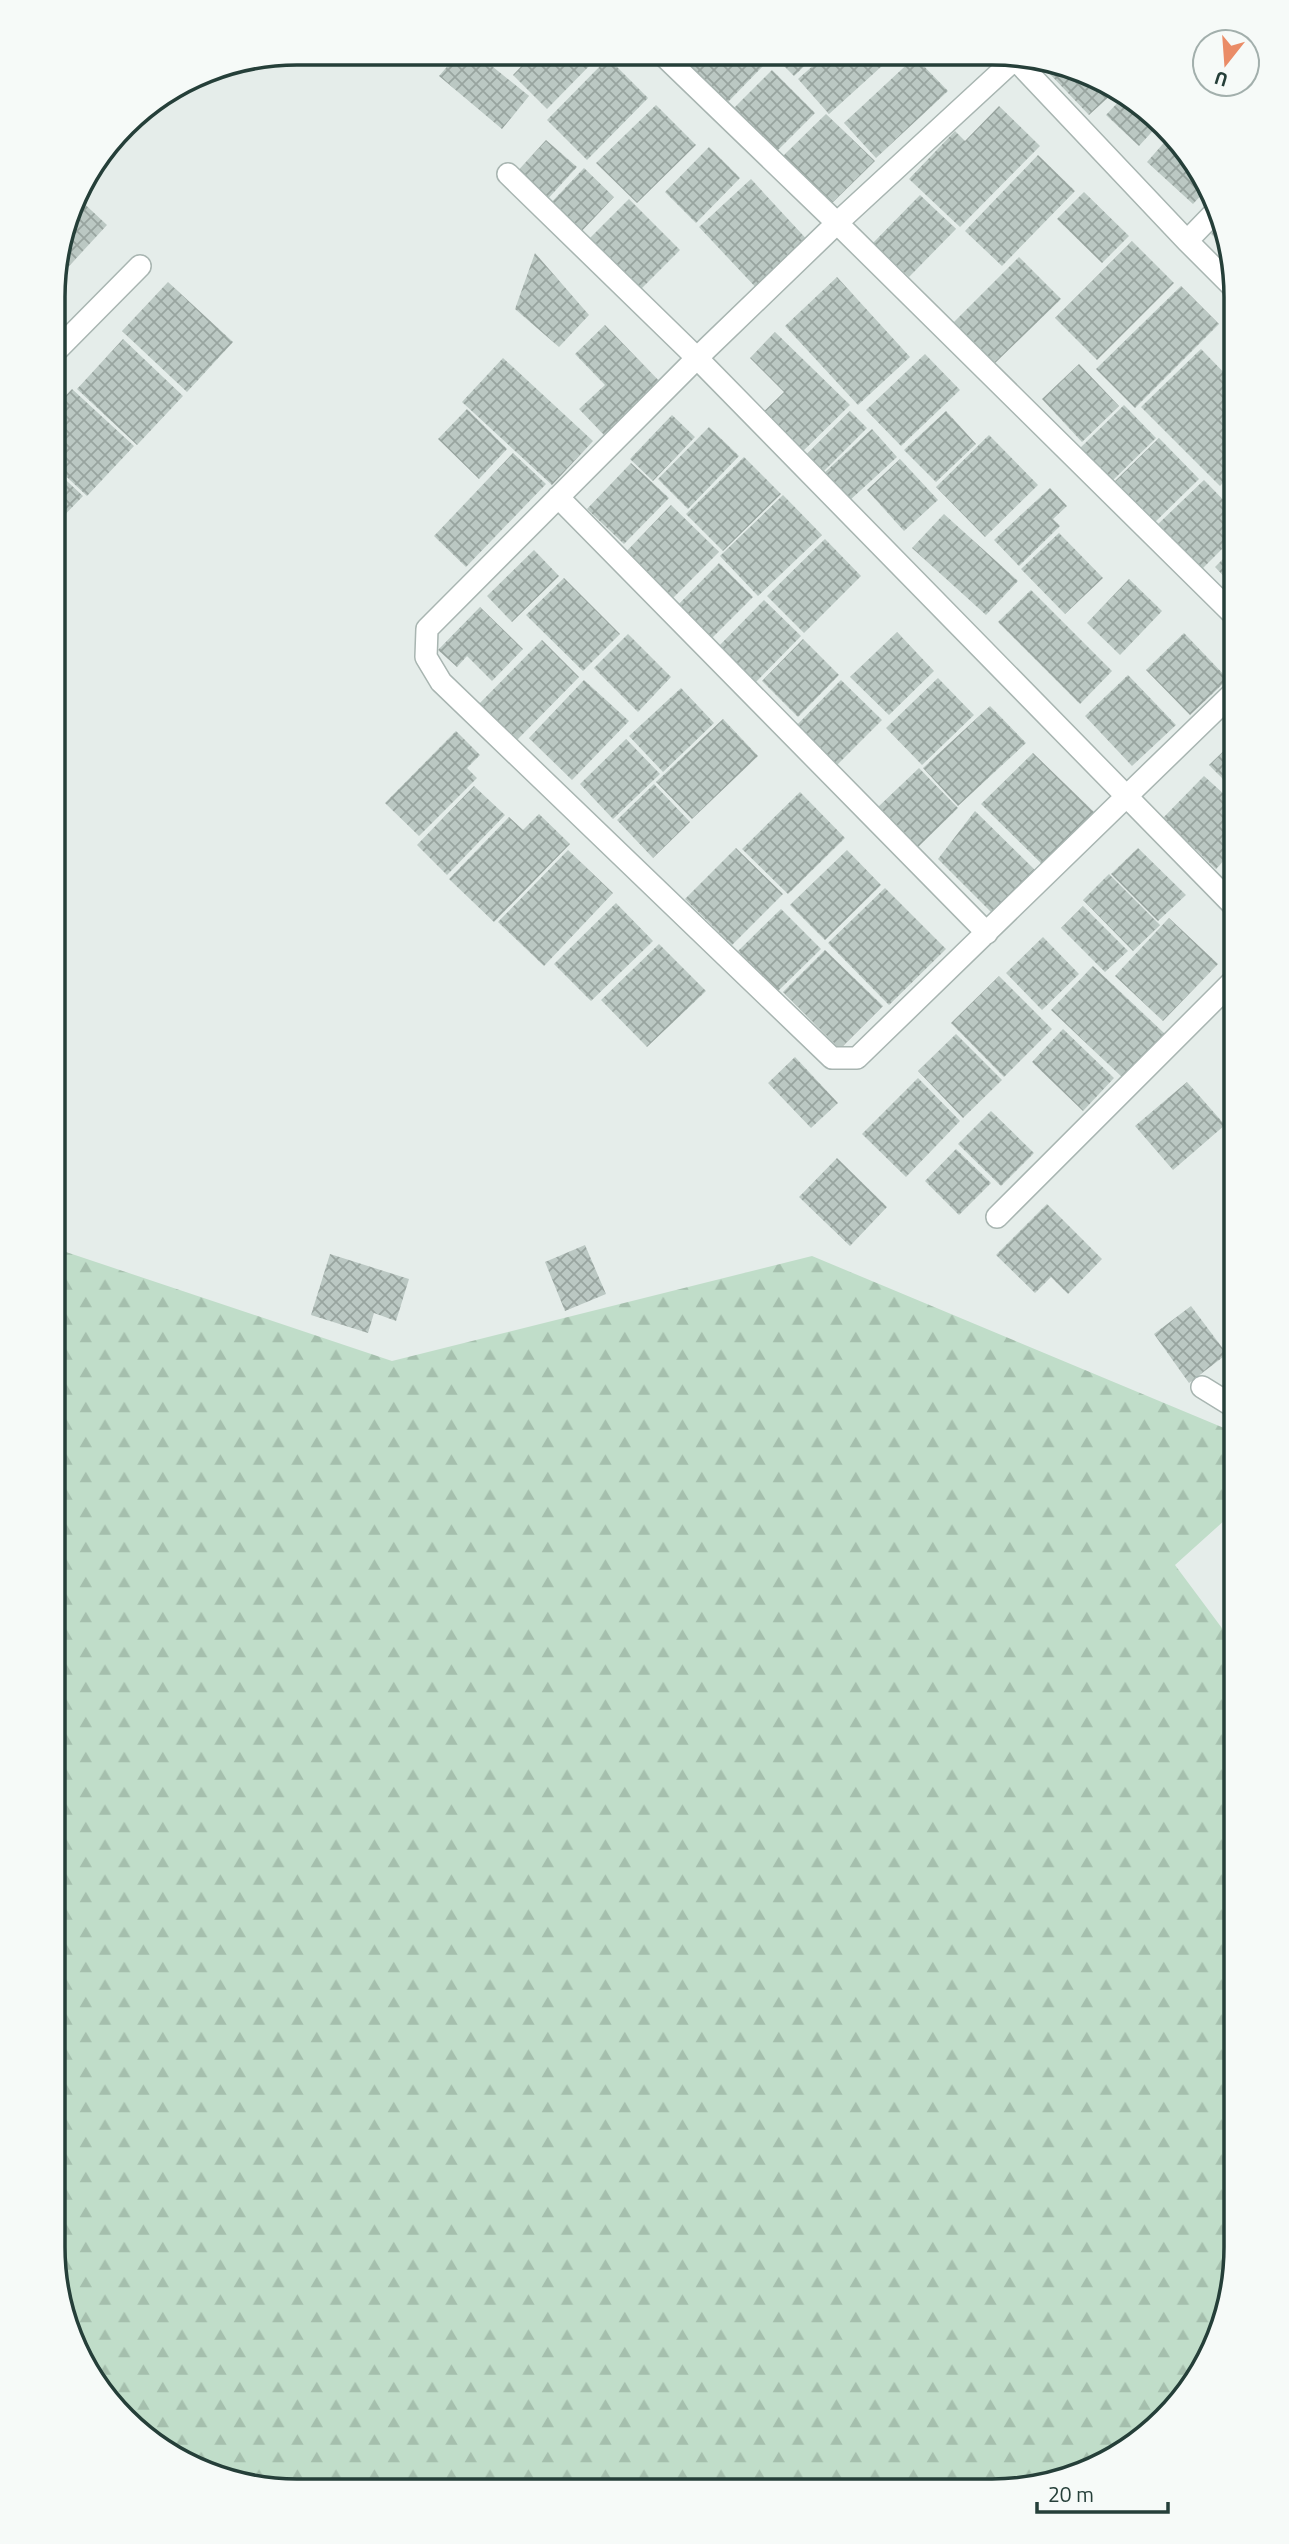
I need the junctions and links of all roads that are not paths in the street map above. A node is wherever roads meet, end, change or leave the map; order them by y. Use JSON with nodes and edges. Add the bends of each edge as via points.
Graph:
{"nodes":[{"id":1,"x":673,"y":65,"type":"edge"},
{"id":2,"x":1006,"y":66,"type":"edge"},
{"id":3,"x":1022,"y":67,"type":"edge"},
{"id":4,"x":508,"y":174,"type":"dead end"},
{"id":5,"x":1210,"y":217,"type":"edge"},
{"id":6,"x":837,"y":223,"type":"junction"},
{"id":7,"x":1187,"y":241,"type":"junction"},
{"id":8,"x":141,"y":266,"type":"dead end"},
{"id":9,"x":1224,"y":278,"type":"edge"},
{"id":10,"x":65,"y":342,"type":"edge"},
{"id":11,"x":697,"y":358,"type":"junction"},
{"id":12,"x":558,"y":497,"type":"junction"},
{"id":13,"x":1224,"y":605,"type":"edge"},
{"id":14,"x":1224,"y":702,"type":"edge"},
{"id":15,"x":1126,"y":797,"type":"junction"},
{"id":16,"x":1224,"y":896,"type":"edge"},
{"id":17,"x":987,"y":933,"type":"junction"},
{"id":18,"x":1224,"y":990,"type":"edge"},
{"id":19,"x":997,"y":1217,"type":"dead end"},
{"id":20,"x":1202,"y":1387,"type":"dead end"},
{"id":21,"x":1224,"y":1401,"type":"edge"}],
"edges":[{"from":1,"to":6,"type":"street"},
{"from":2,"to":6,"type":"street"},
{"from":3,"to":7,"type":"street"},
{"from":4,"to":11,"type":"street"},
{"from":5,"to":7,"type":"street"},
{"from":6,"to":11,"type":"street"},
{"from":6,"to":13,"type":"street"},
{"from":7,"to":9,"type":"street"},
{"from":8,"to":10,"type":"street"},
{"from":11,"to":12,"type":"street"},
{"from":11,"to":15,"type":"street"},
{"from":12,"to":17,"type":"street"},
{"from":12,"to":17,"type":"street","via":[[427,629],[426,657],[441,682],[832,1058],[857,1058]]},
{"from":14,"to":15,"type":"street"},
{"from":15,"to":16,"type":"street"},
{"from":15,"to":17,"type":"street"},
{"from":18,"to":19,"type":"street"},
{"from":20,"to":21,"type":"street"}]}
